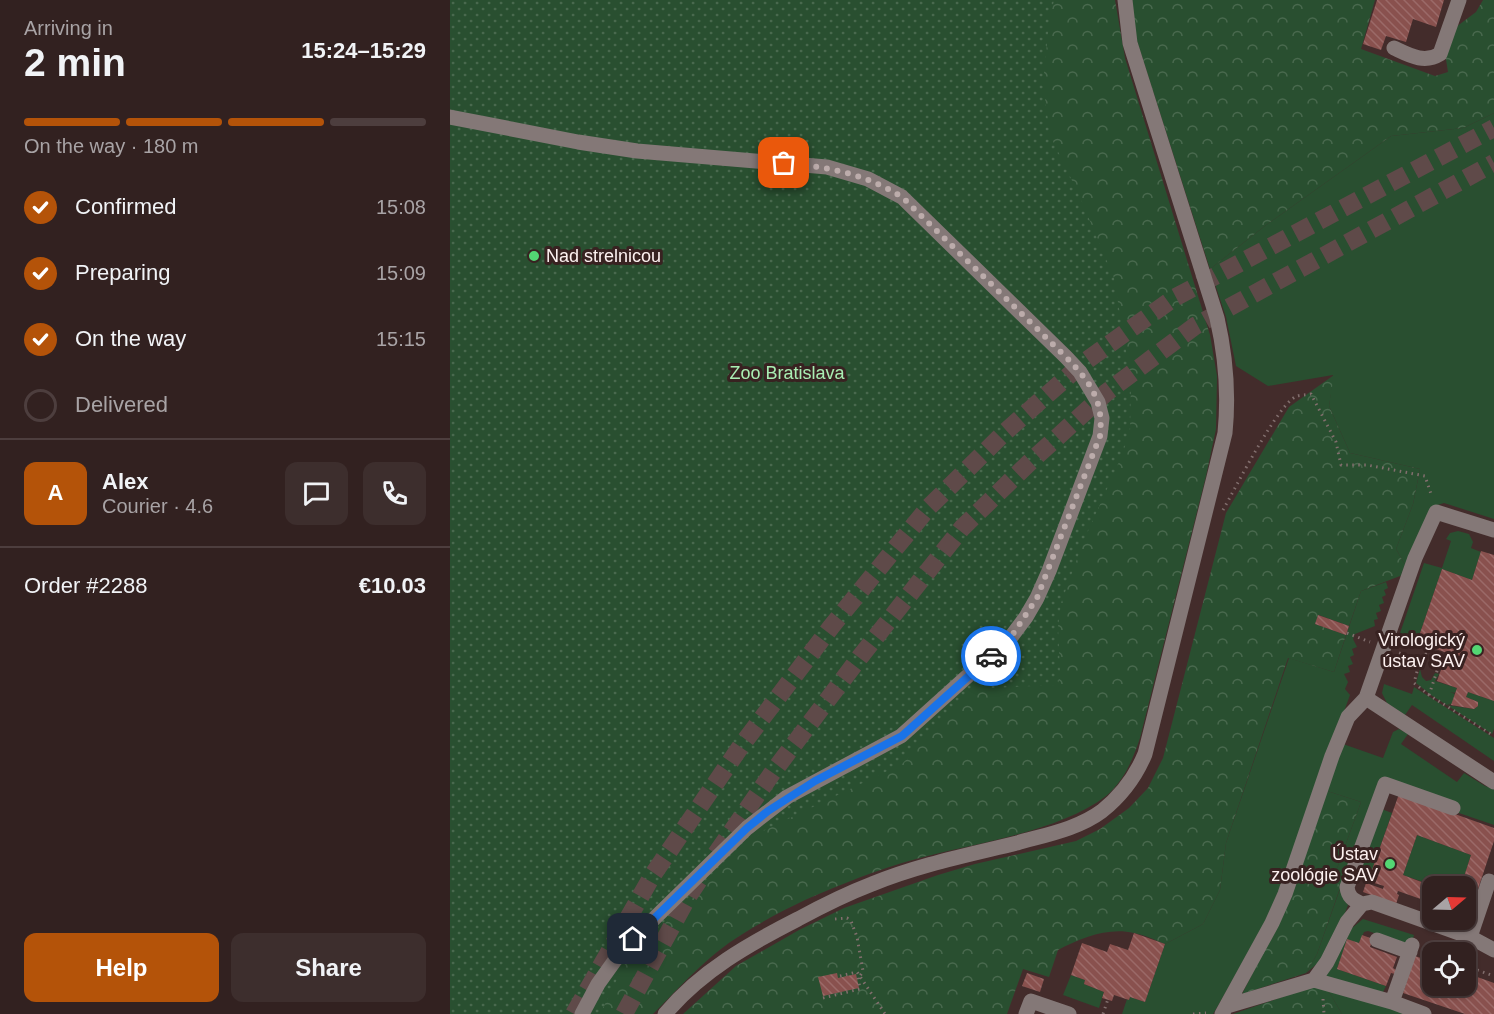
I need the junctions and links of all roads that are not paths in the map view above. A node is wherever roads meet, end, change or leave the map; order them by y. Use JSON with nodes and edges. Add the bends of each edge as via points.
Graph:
{"nodes":[{"id":1,"x":1125,"y":0,"type":"edge"},
{"id":2,"x":1459,"y":0,"type":"edge"},
{"id":3,"x":1394,"y":48,"type":"dead end"},
{"id":4,"x":450,"y":117,"type":"edge"},
{"id":5,"x":1494,"y":530,"type":"edge"},
{"id":6,"x":1366,"y":698,"type":"junction"},
{"id":7,"x":1494,"y":782,"type":"edge"},
{"id":8,"x":1453,"y":808,"type":"dead end"},
{"id":9,"x":1489,"y":881,"type":"dead end"},
{"id":10,"x":1362,"y":904,"type":"junction"},
{"id":11,"x":1470,"y":937,"type":"junction"},
{"id":12,"x":1377,"y":940,"type":"dead end"},
{"id":13,"x":1494,"y":950,"type":"edge"},
{"id":14,"x":1314,"y":980,"type":"junction"},
{"id":15,"x":1392,"y":1002,"type":"junction"},
{"id":16,"x":1221,"y":1010,"type":"edge"},
{"id":17,"x":582,"y":1014,"type":"edge"},
{"id":18,"x":665,"y":1014,"type":"edge"},
{"id":19,"x":1026,"y":1014,"type":"edge"},
{"id":20,"x":1069,"y":1014,"type":"edge"},
{"id":21,"x":1424,"y":1014,"type":"edge"}],
"edges":[{"from":1,"to":18,"type":"street","via":[[1130,43],[1217,318],[1228,382],[1225,433],[1137,773],[1100,812],[1073,826],[873,883],[820,908],[715,967]]},
{"from":2,"to":3,"type":"street","via":[[1440,54],[1434,58],[1415,58]]},
{"from":4,"to":17,"type":"street","via":[[636,151],[826,167],[868,178],[909,203],[1066,357],[1090,387],[1102,418],[1095,452],[1049,571],[1037,598],[1011,637],[902,736],[787,797],[747,828],[623,949]]},
{"from":5,"to":6,"type":"street","via":[[1435,506]]},
{"from":6,"to":7,"type":"street"},
{"from":6,"to":16,"type":"street","via":[[1348,717],[1272,923]]},
{"from":8,"to":10,"type":"street","via":[[1385,784],[1347,887],[1348,895]]},
{"from":9,"to":11,"type":"street"},
{"from":10,"to":11,"type":"street","via":[[1372,902]]},
{"from":10,"to":14,"type":"street","via":[[1347,922]]},
{"from":11,"to":13,"type":"street"},
{"from":12,"to":15,"type":"street","via":[[1411,948]]},
{"from":14,"to":15,"type":"street"},
{"from":14,"to":16,"type":"street"},
{"from":15,"to":21,"type":"street"},
{"from":19,"to":20,"type":"street","via":[[1031,1001]]}]}
